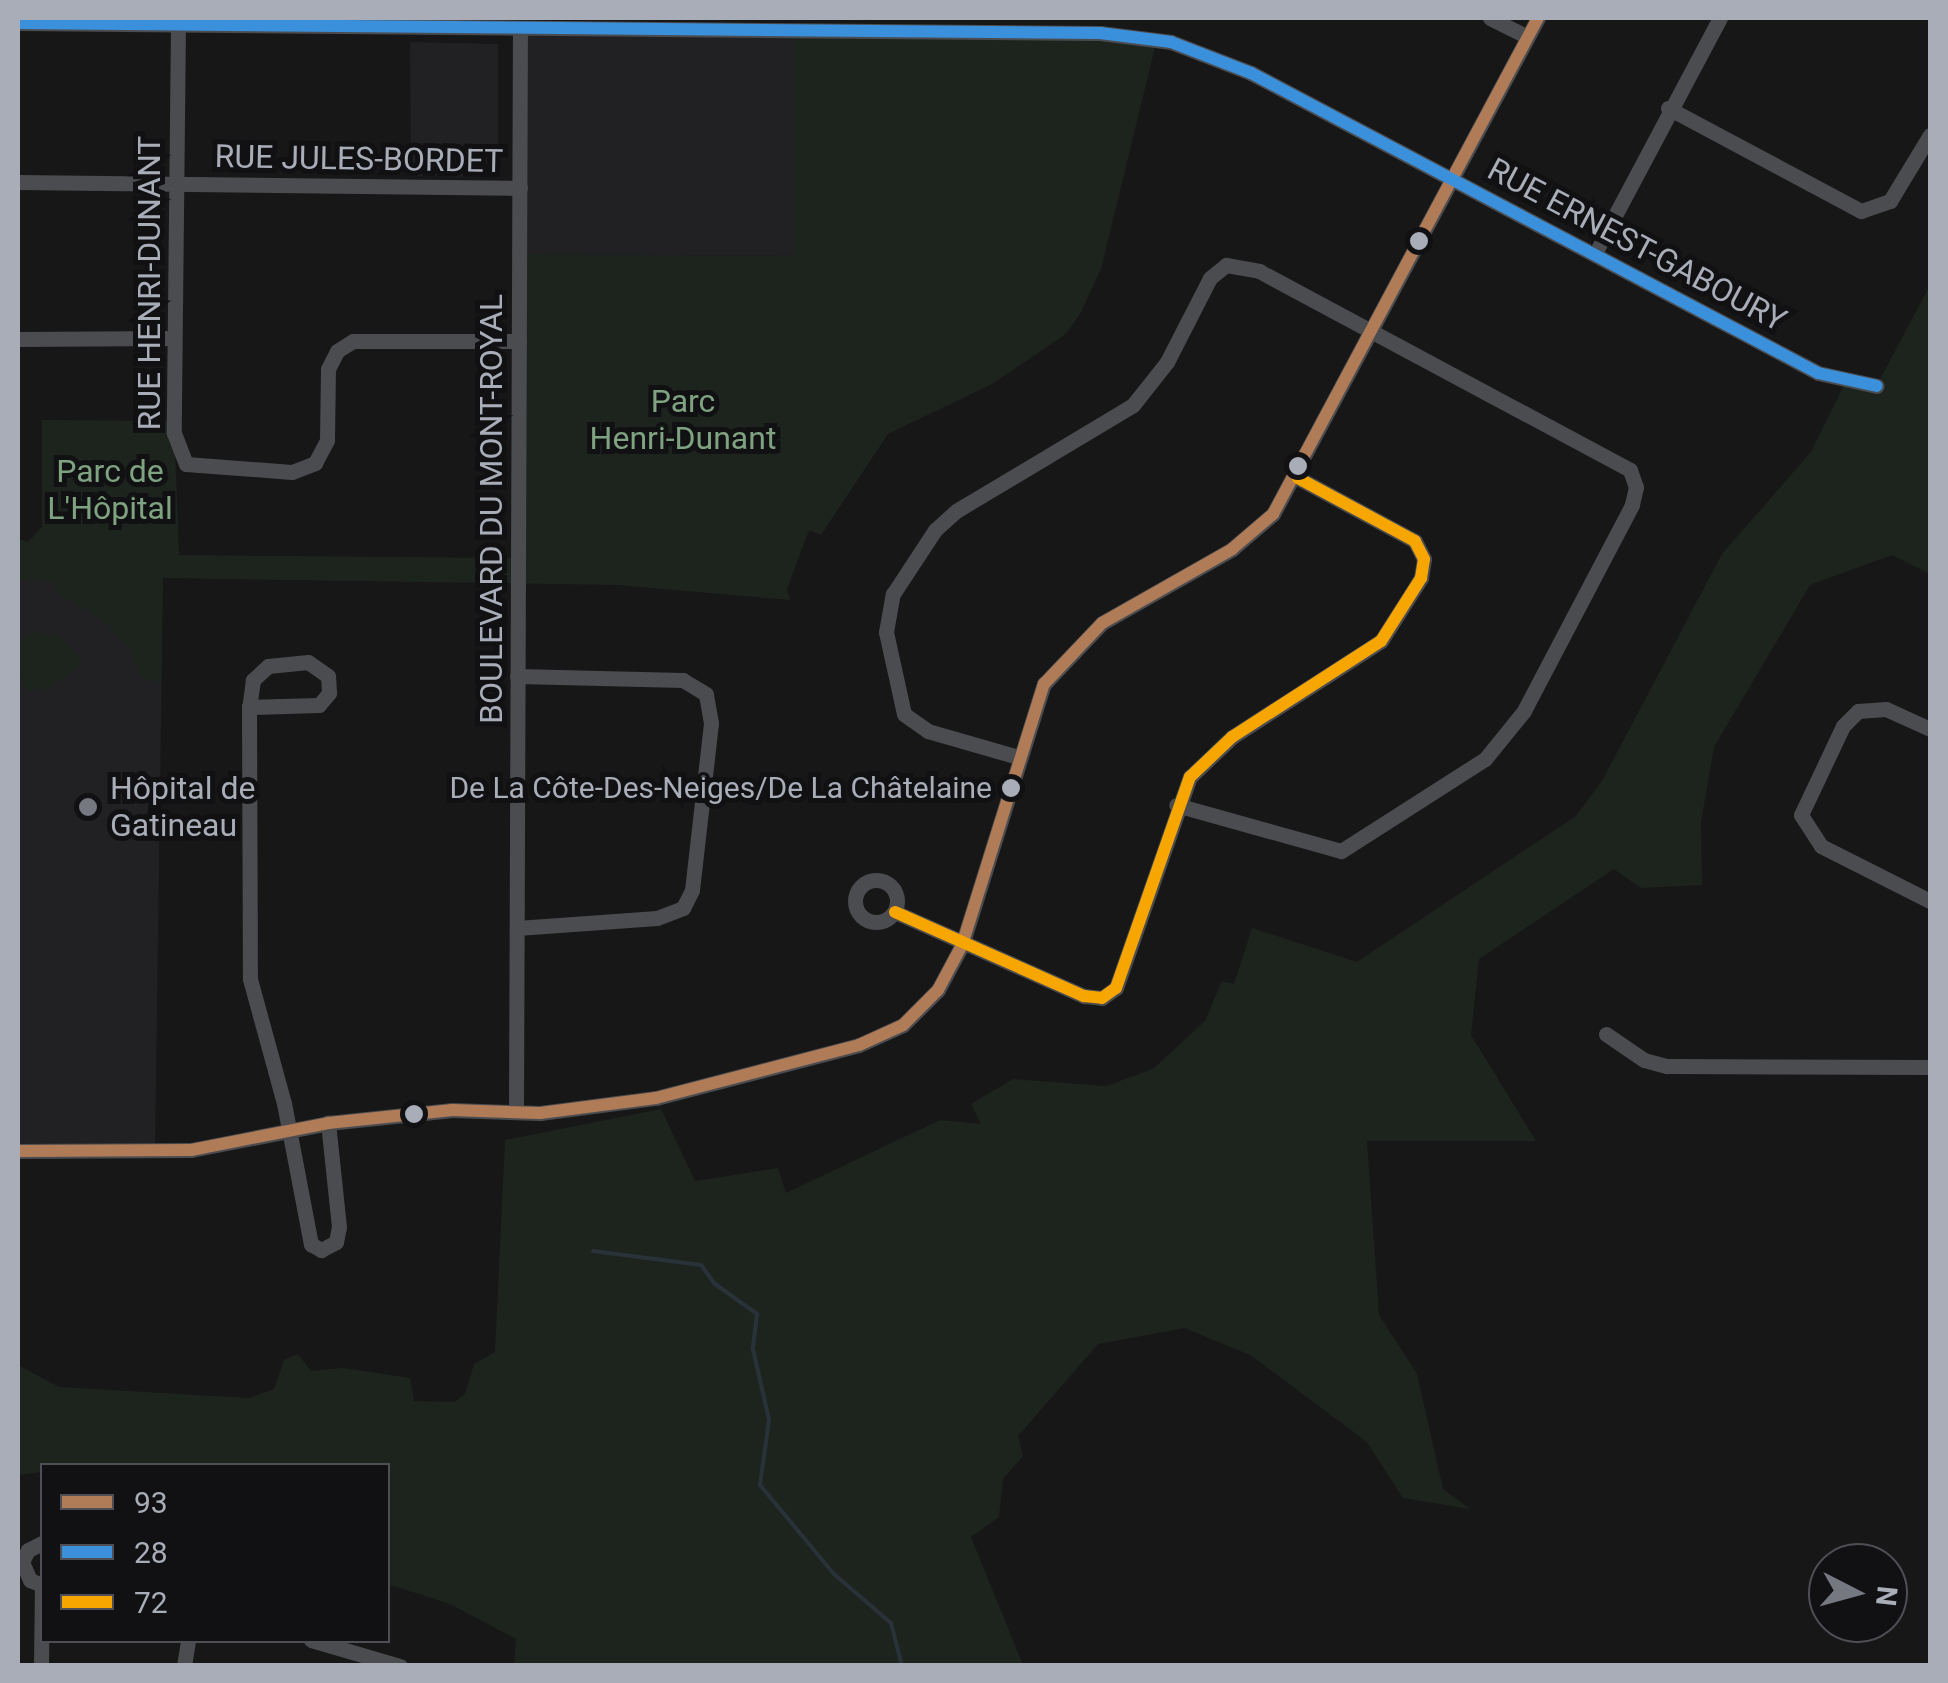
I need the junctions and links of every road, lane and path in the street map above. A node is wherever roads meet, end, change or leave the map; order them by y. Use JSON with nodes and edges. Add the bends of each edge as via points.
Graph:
{"nodes":[{"id":1,"x":1490,"y":18,"type":"edge"},
{"id":2,"x":1538,"y":18,"type":"edge"},
{"id":3,"x":1720,"y":18,"type":"edge"},
{"id":4,"x":336,"y":21,"type":"edge"},
{"id":5,"x":18,"y":23,"type":"edge"},
{"id":6,"x":178,"y":23,"type":"junction"},
{"id":7,"x":781,"y":24,"type":"edge"},
{"id":8,"x":520,"y":29,"type":"junction"},
{"id":9,"x":1528,"y":37,"type":"junction"},
{"id":10,"x":1668,"y":108,"type":"junction"},
{"id":11,"x":1930,"y":135,"type":"edge"},
{"id":12,"x":1454,"y":179,"type":"junction"},
{"id":13,"x":18,"y":182,"type":"edge"},
{"id":14,"x":176,"y":184,"type":"junction"},
{"id":15,"x":520,"y":188,"type":"junction"},
{"id":16,"x":1595,"y":252,"type":"junction"},
{"id":17,"x":1374,"y":331,"type":"junction"},
{"id":18,"x":174,"y":338,"type":"junction"},
{"id":19,"x":18,"y":339,"type":"edge"},
{"id":20,"x":519,"y":341,"type":"junction"},
{"id":21,"x":1877,"y":386,"type":"dead end"},
{"id":22,"x":1298,"y":478,"type":"junction"},
{"id":23,"x":518,"y":676,"type":"junction"},
{"id":24,"x":249,"y":707,"type":"junction"},
{"id":25,"x":1930,"y":729,"type":"edge"},
{"id":26,"x":1018,"y":757,"type":"junction"},
{"id":27,"x":1176,"y":806,"type":"junction"},
{"id":28,"x":1930,"y":902,"type":"edge"},
{"id":29,"x":895,"y":912,"type":"dead end"},
{"id":30,"x":516,"y":928,"type":"junction"},
{"id":31,"x":962,"y":945,"type":"junction"},
{"id":32,"x":1606,"y":1034,"type":"dead end"},
{"id":33,"x":1930,"y":1067,"type":"edge"},
{"id":34,"x":516,"y":1110,"type":"junction"},
{"id":35,"x":328,"y":1123,"type":"junction"},
{"id":36,"x":288,"y":1128,"type":"junction"},
{"id":37,"x":18,"y":1151,"type":"edge"},
{"id":38,"x":40,"y":1544,"type":"edge"},
{"id":39,"x":40,"y":1584,"type":"edge"},
{"id":40,"x":332,"y":1657,"type":"edge"},
{"id":41,"x":351,"y":1666,"type":"edge"},
{"id":42,"x":400,"y":1666,"type":"edge"}],
"edges":[{"from":1,"to":9,"type":"street"},
{"from":2,"to":9,"type":"street"},
{"from":3,"to":10,"type":"street"},
{"from":4,"to":6,"type":"street","name":"RUE ERNEST-GABOURY"},
{"from":4,"to":8,"type":"street","name":"RUE ERNEST-GABOURY"},
{"from":5,"to":6,"type":"street","name":"RUE ERNEST-GABOURY"},
{"from":6,"to":14,"type":"street","name":"RUE HENRI-DUNANT"},
{"from":7,"to":8,"type":"street","name":"RUE ERNEST-GABOURY"},
{"from":7,"to":12,"type":"street","name":"RUE ERNEST-GABOURY","via":[[1170,42],[1241,68]]},
{"from":8,"to":15,"type":"street","name":"BOULEVARD DU MONT-ROYAL"},
{"from":9,"to":12,"type":"street"},
{"from":10,"to":11,"type":"street","via":[[1861,211],[1880,208],[1900,190]]},
{"from":10,"to":16,"type":"street"},
{"from":12,"to":16,"type":"street","name":"RUE ERNEST-GABOURY"},
{"from":12,"to":17,"type":"street"},
{"from":13,"to":14,"type":"street","name":"RUE JULES-BORDET"},
{"from":14,"to":15,"type":"street","name":"RUE JULES-BORDET"},
{"from":14,"to":18,"type":"street","name":"RUE HENRI-DUNANT"},
{"from":15,"to":20,"type":"street","name":"BOULEVARD DU MONT-ROYAL"},
{"from":16,"to":21,"type":"street","name":"RUE ERNEST-GABOURY","via":[[1818,373]]},
{"from":17,"to":22,"type":"street"},
{"from":17,"to":26,"type":"street","via":[[1259,270],[1226,266],[1210,278],[1167,362],[1133,405],[965,504],[935,530],[899,581],[887,614],[899,706],[919,728]]},
{"from":17,"to":27,"type":"street","via":[[1619,460],[1634,479],[1632,505],[1506,737],[1485,759],[1355,846],[1334,850]]},
{"from":18,"to":19,"type":"street"},
{"from":18,"to":20,"type":"street","name":"RUE HENRI-DUNANT","via":[[175,443],[182,460],[205,470],[292,472],[316,463],[326,446],[328,369],[344,345]]},
{"from":20,"to":23,"type":"street","name":"BOULEVARD DU MONT-ROYAL"},
{"from":22,"to":26,"type":"street","via":[[1248,538],[1102,623],[1072,648],[1044,684]]},
{"from":22,"to":27,"type":"street","via":[[1415,541],[1424,560],[1421,578],[1381,641],[1221,746],[1190,777]]},
{"from":23,"to":30,"type":"street","name":"BOULEVARD DU MONT-ROYAL"},
{"from":23,"to":30,"type":"street","via":[[683,680],[706,694],[712,723],[692,890],[683,908],[657,918]]},
{"from":24,"to":24,"type":"street","via":[[253,680],[277,662],[318,664],[328,676],[329,693],[319,705]]},
{"from":24,"to":36,"type":"street","via":[[250,978]]},
{"from":25,"to":28,"type":"street","via":[[1886,709],[1858,711],[1834,743],[1802,814],[1807,833],[1821,846]]},
{"from":26,"to":31,"type":"street"},
{"from":27,"to":31,"type":"street","via":[[1122,980],[1109,994],[1084,996]]},
{"from":29,"to":31,"type":"street"},
{"from":30,"to":34,"type":"street","name":"BOULEVARD DU MONT-ROYAL"},
{"from":31,"to":34,"type":"street","via":[[928,1002],[872,1040],[656,1098]]},
{"from":32,"to":33,"type":"street","via":[[1644,1060],[1666,1066]]},
{"from":34,"to":35,"type":"street"},
{"from":35,"to":36,"type":"street"},
{"from":35,"to":36,"type":"street","via":[[339,1227],[336,1242],[321,1250],[311,1244]]},
{"from":36,"to":37,"type":"street","via":[[191,1150]]},
{"from":38,"to":39,"type":"street","via":[[22,1562],[25,1575]]},
{"from":40,"to":41,"type":"street"},
{"from":40,"to":42,"type":"street"}]}
